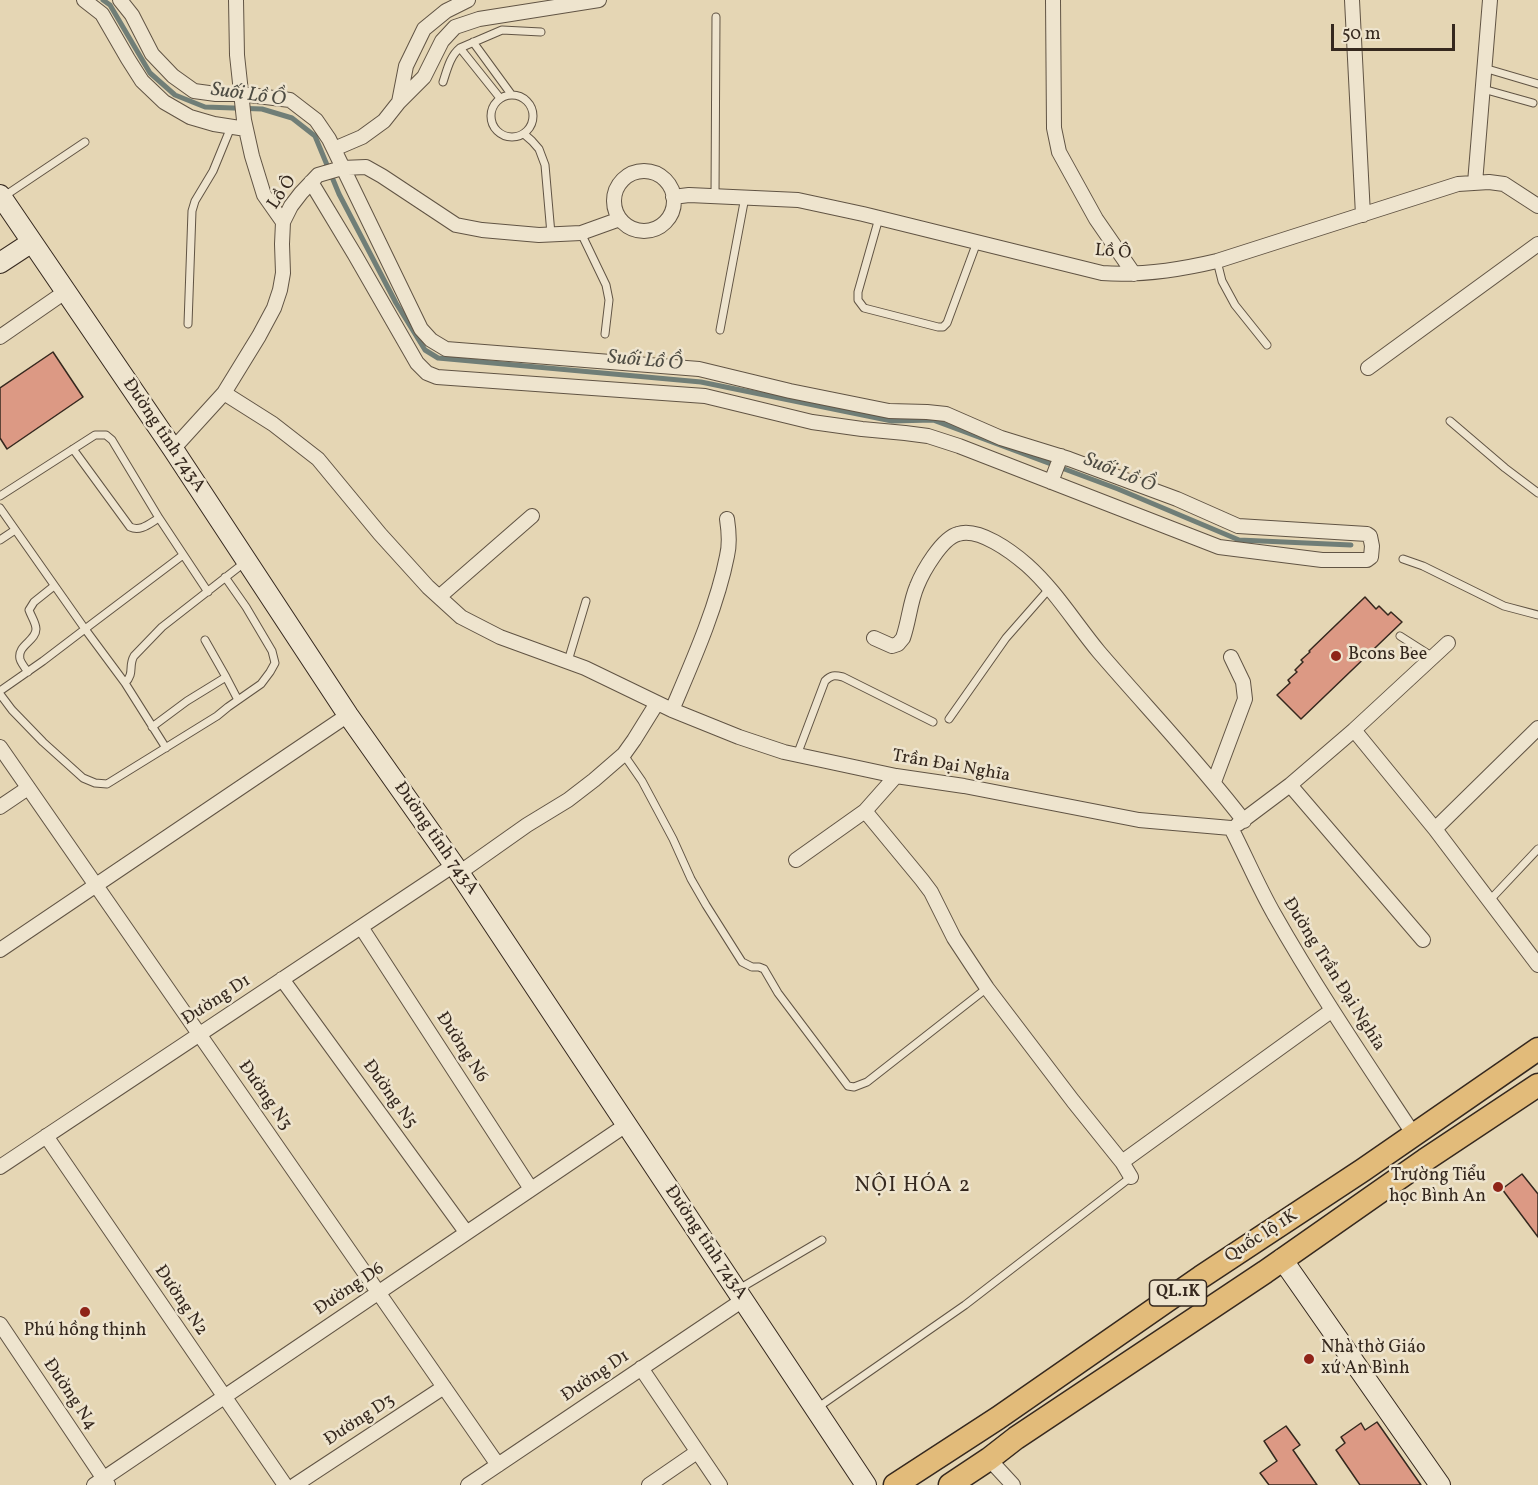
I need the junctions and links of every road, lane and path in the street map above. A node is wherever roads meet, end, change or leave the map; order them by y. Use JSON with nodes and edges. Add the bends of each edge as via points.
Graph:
{"nodes":[{"id":1,"x":84,"y":0,"type":"edge"},
{"id":2,"x":120,"y":0,"type":"edge"},
{"id":3,"x":236,"y":0,"type":"edge"},
{"id":4,"x":468,"y":0,"type":"edge"},
{"id":5,"x":599,"y":0,"type":"edge"},
{"id":6,"x":1053,"y":0,"type":"edge"},
{"id":7,"x":1352,"y":0,"type":"edge"},
{"id":8,"x":1490,"y":0,"type":"edge"},
{"id":9,"x":716,"y":17,"type":"dead end"},
{"id":10,"x":541,"y":32,"type":"dead end"},
{"id":11,"x":473,"y":42,"type":"junction"},
{"id":12,"x":460,"y":48,"type":"junction"},
{"id":13,"x":137,"y":54,"type":"junction"},
{"id":14,"x":1484,"y":68,"type":"junction"},
{"id":15,"x":442,"y":82,"type":"dead end"},
{"id":16,"x":1538,"y":84,"type":"edge"},
{"id":17,"x":1483,"y":89,"type":"junction"},
{"id":18,"x":511,"y":94,"type":"junction"},
{"id":19,"x":500,"y":98,"type":"junction"},
{"id":20,"x":241,"y":99,"type":"junction"},
{"id":21,"x":399,"y":102,"type":"junction"},
{"id":22,"x":1533,"y":103,"type":"dead end"},
{"id":23,"x":245,"y":125,"type":"junction"},
{"id":24,"x":231,"y":127,"type":"junction"},
{"id":25,"x":524,"y":134,"type":"junction"},
{"id":26,"x":86,"y":142,"type":"dead end"},
{"id":27,"x":334,"y":149,"type":"junction"},
{"id":28,"x":337,"y":169,"type":"junction"},
{"id":29,"x":314,"y":178,"type":"junction"},
{"id":30,"x":1475,"y":183,"type":"junction"},
{"id":31,"x":1,"y":196,"type":"edge"},
{"id":32,"x":715,"y":196,"type":"junction"},
{"id":33,"x":673,"y":197,"type":"junction"},
{"id":34,"x":745,"y":197,"type":"junction"},
{"id":35,"x":1538,"y":206,"type":"edge"},
{"id":36,"x":1363,"y":215,"type":"junction"},
{"id":37,"x":879,"y":218,"type":"junction"},
{"id":38,"x":620,"y":219,"type":"junction"},
{"id":39,"x":283,"y":222,"type":"junction"},
{"id":40,"x":581,"y":233,"type":"junction"},
{"id":41,"x":551,"y":234,"type":"junction"},
{"id":42,"x":32,"y":242,"type":"junction"},
{"id":43,"x":976,"y":242,"type":"junction"},
{"id":44,"x":1538,"y":244,"type":"edge"},
{"id":45,"x":1217,"y":261,"type":"junction"},
{"id":46,"x":0,"y":263,"type":"edge"},
{"id":47,"x":1134,"y":274,"type":"junction"},
{"id":48,"x":65,"y":292,"type":"junction"},
{"id":49,"x":188,"y":324,"type":"dead end"},
{"id":50,"x":720,"y":330,"type":"dead end"},
{"id":51,"x":605,"y":334,"type":"dead end"},
{"id":52,"x":0,"y":337,"type":"edge"},
{"id":53,"x":1267,"y":345,"type":"dead end"},
{"id":54,"x":1368,"y":368,"type":"dead end"},
{"id":55,"x":224,"y":393,"type":"junction"},
{"id":56,"x":1450,"y":421,"type":"dead end"},
{"id":57,"x":73,"y":449,"type":"junction"},
{"id":58,"x":173,"y":449,"type":"junction"},
{"id":59,"x":1056,"y":469,"type":"junction"},
{"id":60,"x":1538,"y":493,"type":"edge"},
{"id":61,"x":0,"y":496,"type":"edge"},
{"id":62,"x":0,"y":508,"type":"edge"},
{"id":63,"x":532,"y":516,"type":"dead end"},
{"id":64,"x":159,"y":518,"type":"junction"},
{"id":65,"x":727,"y":519,"type":"dead end"},
{"id":66,"x":15,"y":530,"type":"junction"},
{"id":67,"x":0,"y":540,"type":"edge"},
{"id":68,"x":183,"y":555,"type":"junction"},
{"id":69,"x":1403,"y":559,"type":"dead end"},
{"id":70,"x":246,"y":561,"type":"junction"},
{"id":71,"x":225,"y":578,"type":"junction"},
{"id":72,"x":54,"y":586,"type":"junction"},
{"id":73,"x":1049,"y":589,"type":"junction"},
{"id":74,"x":208,"y":592,"type":"junction"},
{"id":75,"x":439,"y":597,"type":"junction"},
{"id":76,"x":586,"y":601,"type":"dead end"},
{"id":77,"x":1538,"y":615,"type":"edge"},
{"id":78,"x":85,"y":629,"type":"junction"},
{"id":79,"x":1400,"y":636,"type":"dead end"},
{"id":80,"x":874,"y":638,"type":"dead end"},
{"id":81,"x":205,"y":640,"type":"dead end"},
{"id":82,"x":1448,"y":643,"type":"dead end"},
{"id":83,"x":1231,"y":657,"type":"dead end"},
{"id":84,"x":1433,"y":657,"type":"junction"},
{"id":85,"x":568,"y":662,"type":"junction"},
{"id":86,"x":28,"y":672,"type":"junction"},
{"id":87,"x":226,"y":677,"type":"junction"},
{"id":88,"x":125,"y":683,"type":"junction"},
{"id":89,"x":0,"y":692,"type":"edge"},
{"id":90,"x":238,"y":700,"type":"junction"},
{"id":91,"x":657,"y":703,"type":"junction"},
{"id":92,"x":672,"y":710,"type":"junction"},
{"id":93,"x":348,"y":716,"type":"junction"},
{"id":94,"x":949,"y":719,"type":"dead end"},
{"id":95,"x":933,"y":722,"type":"dead end"},
{"id":96,"x":153,"y":727,"type":"junction"},
{"id":97,"x":1538,"y":728,"type":"edge"},
{"id":98,"x":1354,"y":730,"type":"junction"},
{"id":99,"x":0,"y":747,"type":"edge"},
{"id":100,"x":166,"y":748,"type":"junction"},
{"id":101,"x":624,"y":754,"type":"junction"},
{"id":102,"x":797,"y":755,"type":"junction"},
{"id":103,"x":897,"y":776,"type":"junction"},
{"id":104,"x":1214,"y":782,"type":"junction"},
{"id":105,"x":1290,"y":784,"type":"junction"},
{"id":106,"x":28,"y":788,"type":"junction"},
{"id":107,"x":0,"y":807,"type":"edge"},
{"id":108,"x":866,"y":812,"type":"junction"},
{"id":109,"x":1244,"y":821,"type":"junction"},
{"id":110,"x":1231,"y":828,"type":"junction"},
{"id":111,"x":1435,"y":829,"type":"junction"},
{"id":112,"x":1538,"y":849,"type":"edge"},
{"id":113,"x":796,"y":860,"type":"dead end"},
{"id":114,"x":456,"y":869,"type":"junction"},
{"id":115,"x":96,"y":885,"type":"junction"},
{"id":116,"x":1489,"y":901,"type":"junction"},
{"id":117,"x":361,"y":927,"type":"junction"},
{"id":118,"x":1423,"y":940,"type":"dead end"},
{"id":119,"x":0,"y":950,"type":"edge"},
{"id":120,"x":1538,"y":965,"type":"edge"},
{"id":121,"x":282,"y":980,"type":"junction"},
{"id":122,"x":987,"y":988,"type":"junction"},
{"id":123,"x":1331,"y":1011,"type":"junction"},
{"id":124,"x":199,"y":1034,"type":"junction"},
{"id":125,"x":1538,"y":1049,"type":"edge"},
{"id":126,"x":1538,"y":1085,"type":"edge"},
{"id":127,"x":626,"y":1125,"type":"junction"},
{"id":128,"x":1414,"y":1135,"type":"junction"},
{"id":129,"x":46,"y":1136,"type":"junction"},
{"id":130,"x":1122,"y":1162,"type":"junction"},
{"id":131,"x":0,"y":1167,"type":"edge"},
{"id":132,"x":1131,"y":1177,"type":"joint"},
{"id":133,"x":531,"y":1189,"type":"junction"},
{"id":134,"x":466,"y":1232,"type":"junction"},
{"id":135,"x":1265,"y":1235,"type":"junction"},
{"id":136,"x":822,"y":1240,"type":"dead end"},
{"id":137,"x":1282,"y":1259,"type":"junction"},
{"id":138,"x":379,"y":1292,"type":"junction"},
{"id":139,"x":740,"y":1295,"type":"junction"},
{"id":140,"x":0,"y":1324,"type":"edge"},
{"id":141,"x":641,"y":1368,"type":"junction"},
{"id":142,"x":444,"y":1387,"type":"junction"},
{"id":143,"x":224,"y":1397,"type":"junction"},
{"id":144,"x":815,"y":1408,"type":"junction"},
{"id":145,"x":698,"y":1452,"type":"junction"},
{"id":146,"x":989,"y":1459,"type":"junction"},
{"id":147,"x":498,"y":1465,"type":"junction"},
{"id":148,"x":102,"y":1483,"type":"edge"},
{"id":149,"x":285,"y":1485,"type":"edge"},
{"id":150,"x":295,"y":1485,"type":"edge"},
{"id":151,"x":468,"y":1485,"type":"edge"},
{"id":152,"x":649,"y":1485,"type":"edge"},
{"id":153,"x":720,"y":1485,"type":"edge"},
{"id":154,"x":866,"y":1485,"type":"edge"},
{"id":155,"x":896,"y":1485,"type":"edge"},
{"id":156,"x":950,"y":1485,"type":"edge"},
{"id":157,"x":1013,"y":1485,"type":"edge"},
{"id":158,"x":1440,"y":1485,"type":"edge"}],
"edges":[{"from":1,"to":13,"type":"street","via":[[102,14]]},
{"from":2,"to":13,"type":"street","via":[[132,15]]},
{"from":3,"to":20,"type":"street"},
{"from":4,"to":21,"type":"street","via":[[424,29],[406,66]]},
{"from":5,"to":21,"type":"street","via":[[479,19],[455,27],[442,41],[424,77]]},
{"from":6,"to":47,"type":"street","via":[[1054,128],[1059,152],[1096,219]]},
{"from":7,"to":36,"type":"street"},
{"from":8,"to":14,"type":"street"},
{"from":9,"to":32,"type":"lane"},
{"from":10,"to":11,"type":"lane","via":[[502,30]]},
{"from":11,"to":12,"type":"lane"},
{"from":11,"to":18,"type":"lane"},
{"from":12,"to":15,"type":"lane"},
{"from":12,"to":19,"type":"lane"},
{"from":13,"to":20,"type":"street","via":[[194,91]]},
{"from":13,"to":24,"type":"street","via":[[142,81],[164,102],[190,117]]},
{"from":14,"to":16,"type":"lane"},
{"from":14,"to":17,"type":"street"},
{"from":17,"to":22,"type":"lane"},
{"from":17,"to":30,"type":"street"},
{"from":18,"to":19,"type":"lane"},
{"from":18,"to":25,"type":"lane","via":[[530,104],[534,115]]},
{"from":19,"to":25,"type":"lane","via":[[493,106],[494,127],[502,135]]},
{"from":20,"to":23,"type":"street"},
{"from":20,"to":27,"type":"street","via":[[290,100],[316,120]]},
{"from":21,"to":27,"type":"street","via":[[384,121],[362,137]]},
{"from":23,"to":24,"type":"street"},
{"from":23,"to":39,"type":"street","via":[[264,195]]},
{"from":24,"to":49,"type":"lane","via":[[192,211]]},
{"from":25,"to":41,"type":"lane","via":[[539,149],[545,165]]},
{"from":26,"to":31,"type":"lane"},
{"from":27,"to":28,"type":"street"},
{"from":28,"to":29,"type":"street","name":"Lồ Ô"},
{"from":28,"to":41,"type":"street","name":"Lồ Ô","via":[[366,167],[456,225]]},
{"from":28,"to":59,"type":"street","via":[[421,329],[446,350],[699,369],[889,411],[946,414]]},
{"from":29,"to":39,"type":"street","name":"Lồ Ô"},
{"from":29,"to":59,"type":"street","via":[[417,363],[427,373],[705,396],[812,422],[928,436]]},
{"from":30,"to":35,"type":"street","name":"Lồ Ô","via":[[1504,184]]},
{"from":30,"to":36,"type":"street","name":"Lồ Ô","via":[[1458,184]]},
{"from":31,"to":42,"type":"main road","name":"Đường tỉnh 743A"},
{"from":32,"to":33,"type":"street","name":"Lồ Ô"},
{"from":32,"to":34,"type":"street","name":"Lồ Ô"},
{"from":33,"to":38,"type":"street","via":[[672,213],[659,228],[639,231]]},
{"from":33,"to":38,"type":"street","via":[[662,177],[643,171],[633,173],[618,185],[614,194]]},
{"from":34,"to":37,"type":"street","name":"Lồ Ô","via":[[798,200]]},
{"from":34,"to":50,"type":"lane"},
{"from":36,"to":45,"type":"street","name":"Lồ Ô"},
{"from":37,"to":43,"type":"street","name":"Lồ Ô"},
{"from":37,"to":43,"type":"lane","via":[[858,300],[864,308],[938,327],[947,323]]},
{"from":38,"to":40,"type":"street","name":"Lồ Ô"},
{"from":39,"to":55,"type":"street","name":"Lồ Ô","via":[[284,273],[274,308]]},
{"from":40,"to":41,"type":"street","name":"Lồ Ô"},
{"from":40,"to":51,"type":"lane","via":[[608,292]]},
{"from":42,"to":46,"type":"main road"},
{"from":42,"to":48,"type":"main road","name":"Đường tỉnh 743A"},
{"from":43,"to":47,"type":"street","name":"Lồ Ô","via":[[1101,273]]},
{"from":44,"to":54,"type":"street"},
{"from":45,"to":47,"type":"street","name":"Lồ Ô"},
{"from":45,"to":53,"type":"lane","via":[[1235,305]]},
{"from":48,"to":52,"type":"street"},
{"from":48,"to":58,"type":"main road","name":"Đường tỉnh 743A"},
{"from":55,"to":58,"type":"street","name":"Lồ Ô"},
{"from":55,"to":75,"type":"street","name":"Trần Đại Nghĩa","via":[[318,459]]},
{"from":56,"to":60,"type":"lane"},
{"from":57,"to":61,"type":"lane"},
{"from":57,"to":64,"type":"lane","via":[[130,526],[140,529]]},
{"from":57,"to":64,"type":"lane","via":[[95,435],[106,435]]},
{"from":58,"to":70,"type":"main road","name":"Đường tỉnh 743A"},
{"from":59,"to":59,"type":"street","via":[[1177,499],[1238,526],[1366,534],[1370,536],[1371,557],[1322,560],[1220,547]]},
{"from":62,"to":66,"type":"lane"},
{"from":63,"to":75,"type":"street"},
{"from":64,"to":68,"type":"lane"},
{"from":65,"to":92,"type":"street","via":[[728,555],[695,656]]},
{"from":66,"to":67,"type":"lane"},
{"from":66,"to":72,"type":"lane"},
{"from":68,"to":74,"type":"lane"},
{"from":68,"to":78,"type":"lane"},
{"from":69,"to":77,"type":"lane","via":[[1504,606]]},
{"from":70,"to":71,"type":"lane"},
{"from":70,"to":93,"type":"main road","name":"Đường tỉnh 743A"},
{"from":71,"to":74,"type":"lane"},
{"from":71,"to":90,"type":"lane","via":[[272,651],[274,663],[261,684]]},
{"from":72,"to":78,"type":"lane"},
{"from":72,"to":86,"type":"lane","via":[[29,610],[36,632],[20,657]]},
{"from":73,"to":80,"type":"street","via":[[1027,565],[1002,547],[985,537],[958,534],[946,541],[917,586],[903,638],[892,646]]},
{"from":73,"to":94,"type":"lane","via":[[1006,638]]},
{"from":73,"to":104,"type":"street"},
{"from":74,"to":88,"type":"lane","via":[[162,627],[134,656],[131,676]]},
{"from":75,"to":85,"type":"street","name":"Trần Đại Nghĩa","via":[[461,617],[500,638]]},
{"from":76,"to":85,"type":"lane"},
{"from":78,"to":86,"type":"lane"},
{"from":78,"to":88,"type":"lane"},
{"from":79,"to":84,"type":"lane"},
{"from":81,"to":87,"type":"lane"},
{"from":82,"to":84,"type":"street"},
{"from":83,"to":104,"type":"street","via":[[1243,682],[1245,699]]},
{"from":84,"to":98,"type":"street"},
{"from":85,"to":91,"type":"street","name":"Trần Đại Nghĩa"},
{"from":86,"to":89,"type":"lane"},
{"from":87,"to":90,"type":"lane"},
{"from":87,"to":96,"type":"lane"},
{"from":88,"to":96,"type":"lane"},
{"from":89,"to":100,"type":"lane","via":[[43,742],[83,778],[95,783],[107,784]]},
{"from":90,"to":100,"type":"lane"},
{"from":91,"to":92,"type":"street","name":"Trần Đại Nghĩa"},
{"from":91,"to":101,"type":"street"},
{"from":92,"to":102,"type":"street","name":"Trần Đại Nghĩa"},
{"from":93,"to":114,"type":"main road","name":"Đường tỉnh 743A"},
{"from":93,"to":115,"type":"street"},
{"from":95,"to":102,"type":"lane","via":[[843,677],[830,676]]},
{"from":96,"to":100,"type":"lane"},
{"from":97,"to":111,"type":"street"},
{"from":98,"to":105,"type":"street"},
{"from":98,"to":111,"type":"street"},
{"from":99,"to":106,"type":"street","name":"Đường N3"},
{"from":101,"to":114,"type":"street","via":[[568,800]]},
{"from":101,"to":122,"type":"lane","via":[[642,781],[691,879],[742,962],[764,969],[848,1086],[867,1082]]},
{"from":102,"to":103,"type":"street","name":"Trần Đại Nghĩa"},
{"from":103,"to":108,"type":"street"},
{"from":103,"to":110,"type":"street","name":"Trần Đại Nghĩa","via":[[1138,820]]},
{"from":104,"to":109,"type":"street"},
{"from":105,"to":109,"type":"street"},
{"from":105,"to":118,"type":"street"},
{"from":106,"to":107,"type":"street"},
{"from":106,"to":115,"type":"street","name":"Đường N3"},
{"from":108,"to":113,"type":"street"},
{"from":108,"to":122,"type":"street","via":[[931,892],[954,938]]},
{"from":109,"to":110,"type":"street"},
{"from":110,"to":123,"type":"street","name":"Đường Trần Đại Nghĩa","via":[[1254,879]]},
{"from":111,"to":116,"type":"street"},
{"from":112,"to":116,"type":"lane"},
{"from":114,"to":117,"type":"street","name":"Đường D1"},
{"from":114,"to":127,"type":"main road","name":"Đường tỉnh 743A"},
{"from":115,"to":119,"type":"street"},
{"from":115,"to":124,"type":"street","name":"Đường N3"},
{"from":116,"to":120,"type":"street"},
{"from":117,"to":121,"type":"street","name":"Đường D1"},
{"from":117,"to":133,"type":"street","name":"Đường N6"},
{"from":121,"to":124,"type":"street","name":"Đường D1"},
{"from":121,"to":134,"type":"street","name":"Đường N5"},
{"from":122,"to":130,"type":"street"},
{"from":123,"to":128,"type":"street","name":"Đường Trần Đại Nghĩa"},
{"from":123,"to":130,"type":"street"},
{"from":124,"to":129,"type":"street","name":"Đường D1"},
{"from":124,"to":138,"type":"street","name":"Đường N3"},
{"from":125,"to":128,"type":"main road","name":"Quốc lộ 1K","number":"QL.1K"},
{"from":126,"to":137,"type":"main road","name":"Quốc lộ 1K","number":"QL.1K"},
{"from":127,"to":133,"type":"street","name":"Đường D6"},
{"from":127,"to":139,"type":"main road","name":"Đường tỉnh 743A"},
{"from":128,"to":135,"type":"main road","name":"Quốc lộ 1K","number":"QL.1K"},
{"from":129,"to":131,"type":"street","name":"Đường D1"},
{"from":129,"to":143,"type":"street","name":"Đường N2"},
{"from":130,"to":132,"type":"street"},
{"from":132,"to":144,"type":"lane","via":[[965,1305]]},
{"from":133,"to":134,"type":"street","name":"Đường D6"},
{"from":134,"to":138,"type":"street","name":"Đường D6"},
{"from":135,"to":137,"type":"main road"},
{"from":135,"to":155,"type":"main road","name":"Quốc lộ 1K","number":"QL.1K"},
{"from":136,"to":139,"type":"lane"},
{"from":137,"to":146,"type":"main road","name":"Quốc lộ 1K","number":"QL.1K"},
{"from":137,"to":158,"type":"main road"},
{"from":138,"to":142,"type":"street","name":"Đường N3"},
{"from":138,"to":143,"type":"street","name":"Đường D6"},
{"from":139,"to":141,"type":"street","name":"Đường D1"},
{"from":139,"to":144,"type":"main road","name":"Đường tỉnh 743A"},
{"from":140,"to":148,"type":"street","name":"Đường N4"},
{"from":141,"to":145,"type":"street"},
{"from":141,"to":147,"type":"street","name":"Đường D1"},
{"from":142,"to":147,"type":"street","name":"Đường N3"},
{"from":142,"to":150,"type":"street","name":"Đường D3"},
{"from":143,"to":148,"type":"street","name":"Đường D6"},
{"from":143,"to":149,"type":"street","name":"Đường N2"},
{"from":144,"to":154,"type":"main road","name":"Đường tỉnh 743A"},
{"from":145,"to":152,"type":"street"},
{"from":145,"to":153,"type":"street"},
{"from":146,"to":156,"type":"main road","name":"Quốc lộ 1K","number":"QL.1K"},
{"from":146,"to":157,"type":"street"},
{"from":147,"to":151,"type":"street","name":"Đường D1"}]}
